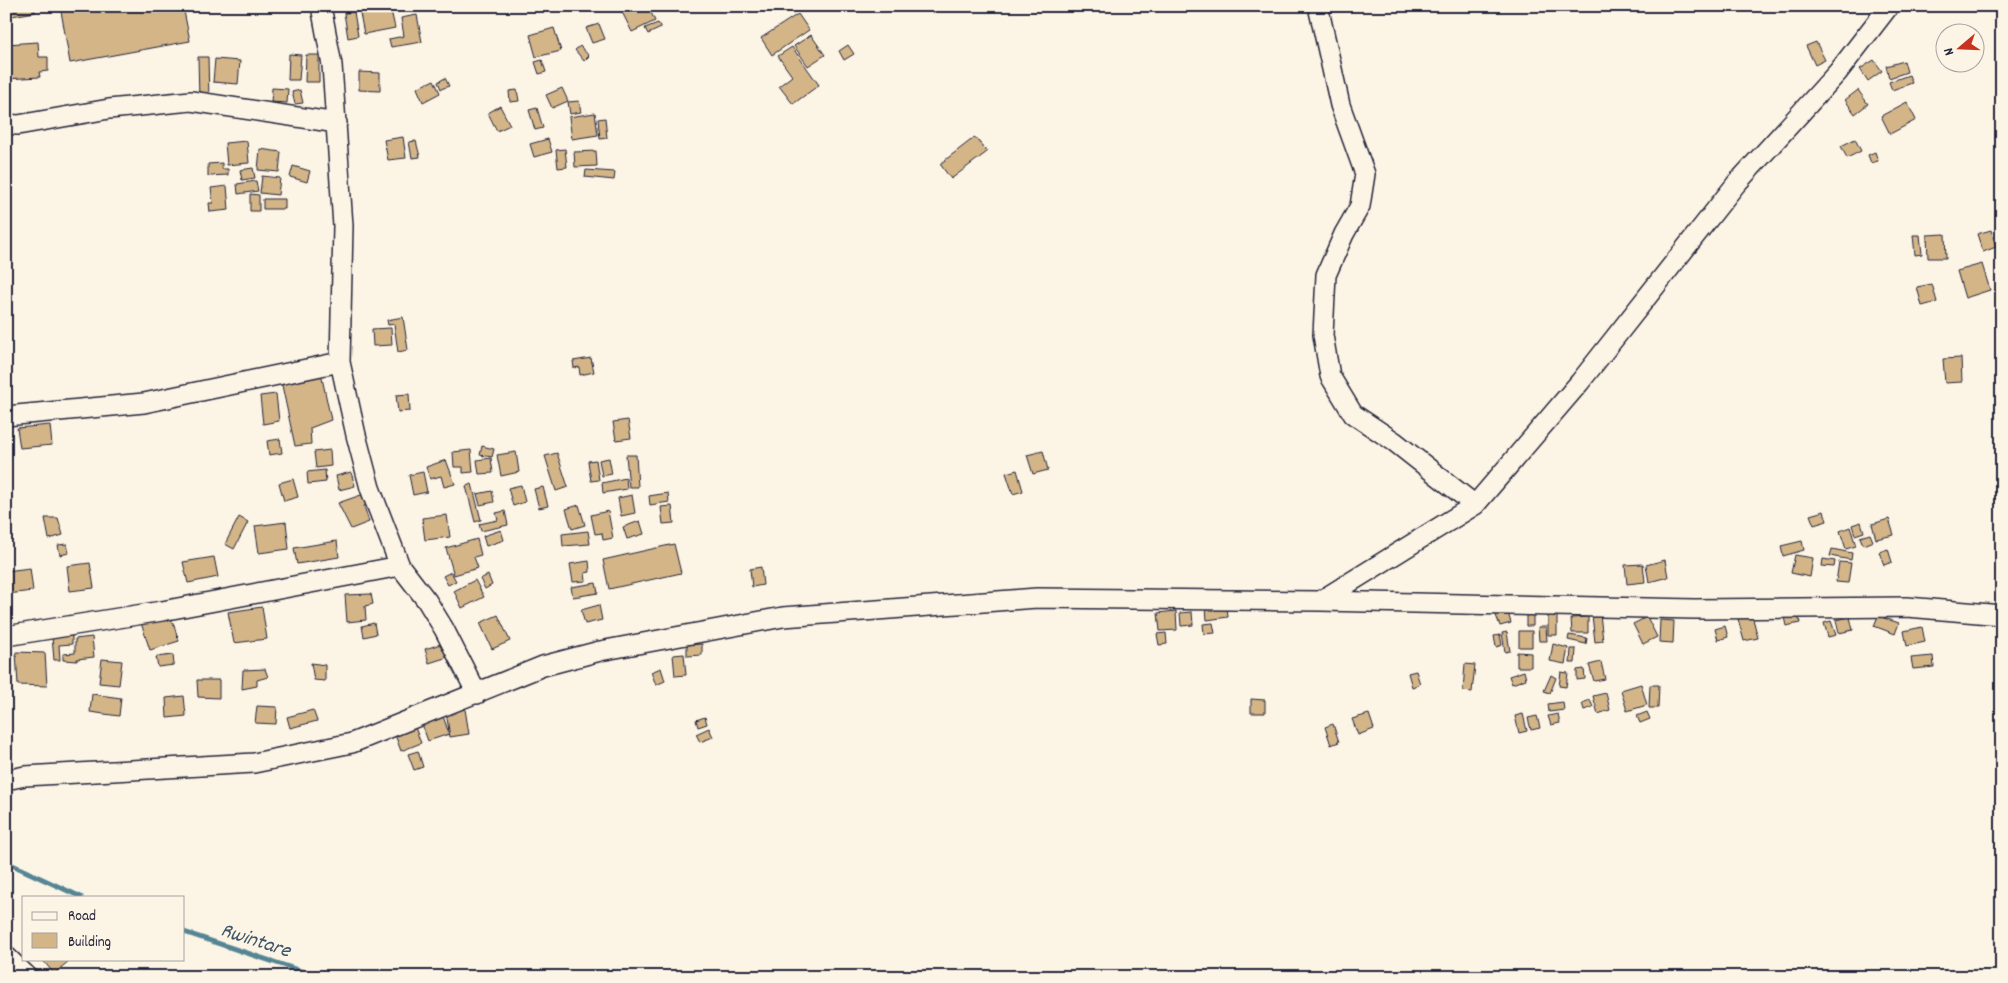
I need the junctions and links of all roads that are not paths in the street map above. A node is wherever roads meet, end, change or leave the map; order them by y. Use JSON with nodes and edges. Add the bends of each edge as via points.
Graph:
{"nodes":[{"id":1,"x":320,"y":6,"type":"edge"},
{"id":2,"x":1318,"y":6,"type":"edge"},
{"id":3,"x":1889,"y":6,"type":"edge"},
{"id":4,"x":336,"y":123,"type":"junction"},
{"id":5,"x":6,"y":124,"type":"edge"},
{"id":6,"x":340,"y":362,"type":"junction"},
{"id":7,"x":6,"y":416,"type":"edge"},
{"id":8,"x":1476,"y":505,"type":"junction"},
{"id":9,"x":400,"y":566,"type":"junction"},
{"id":10,"x":1320,"y":601,"type":"junction"},
{"id":11,"x":2002,"y":615,"type":"edge"},
{"id":12,"x":6,"y":636,"type":"edge"},
{"id":13,"x":477,"y":694,"type":"junction"},
{"id":14,"x":6,"y":780,"type":"edge"},
{"id":15,"x":6,"y":956,"type":"edge"},
{"id":16,"x":28,"y":977,"type":"edge"}],
"edges":[{"from":1,"to":4,"type":"street","via":[[332,65]]},
{"from":2,"to":8,"type":"street","via":[[1340,105],[1364,174],[1360,206],[1326,275],[1323,335],[1330,376],[1354,414]]},
{"from":3,"to":8,"type":"street","via":[[1838,72],[1736,184],[1580,382]]},
{"from":4,"to":5,"type":"street","via":[[191,101]]},
{"from":4,"to":6,"type":"street","via":[[343,226]]},
{"from":6,"to":7,"type":"street","via":[[144,403]]},
{"from":6,"to":9,"type":"street","via":[[370,488]]},
{"from":8,"to":10,"type":"street"},
{"from":9,"to":12,"type":"street","via":[[162,612]]},
{"from":9,"to":13,"type":"street","via":[[444,629]]},
{"from":10,"to":11,"type":"street","via":[[1694,609],[1907,607]]},
{"from":10,"to":13,"type":"street","via":[[1037,598],[783,617],[600,651],[544,666]]},
{"from":13,"to":14,"type":"street","via":[[352,743],[254,763],[25,776]]},
{"from":15,"to":16,"type":"street"}]}
